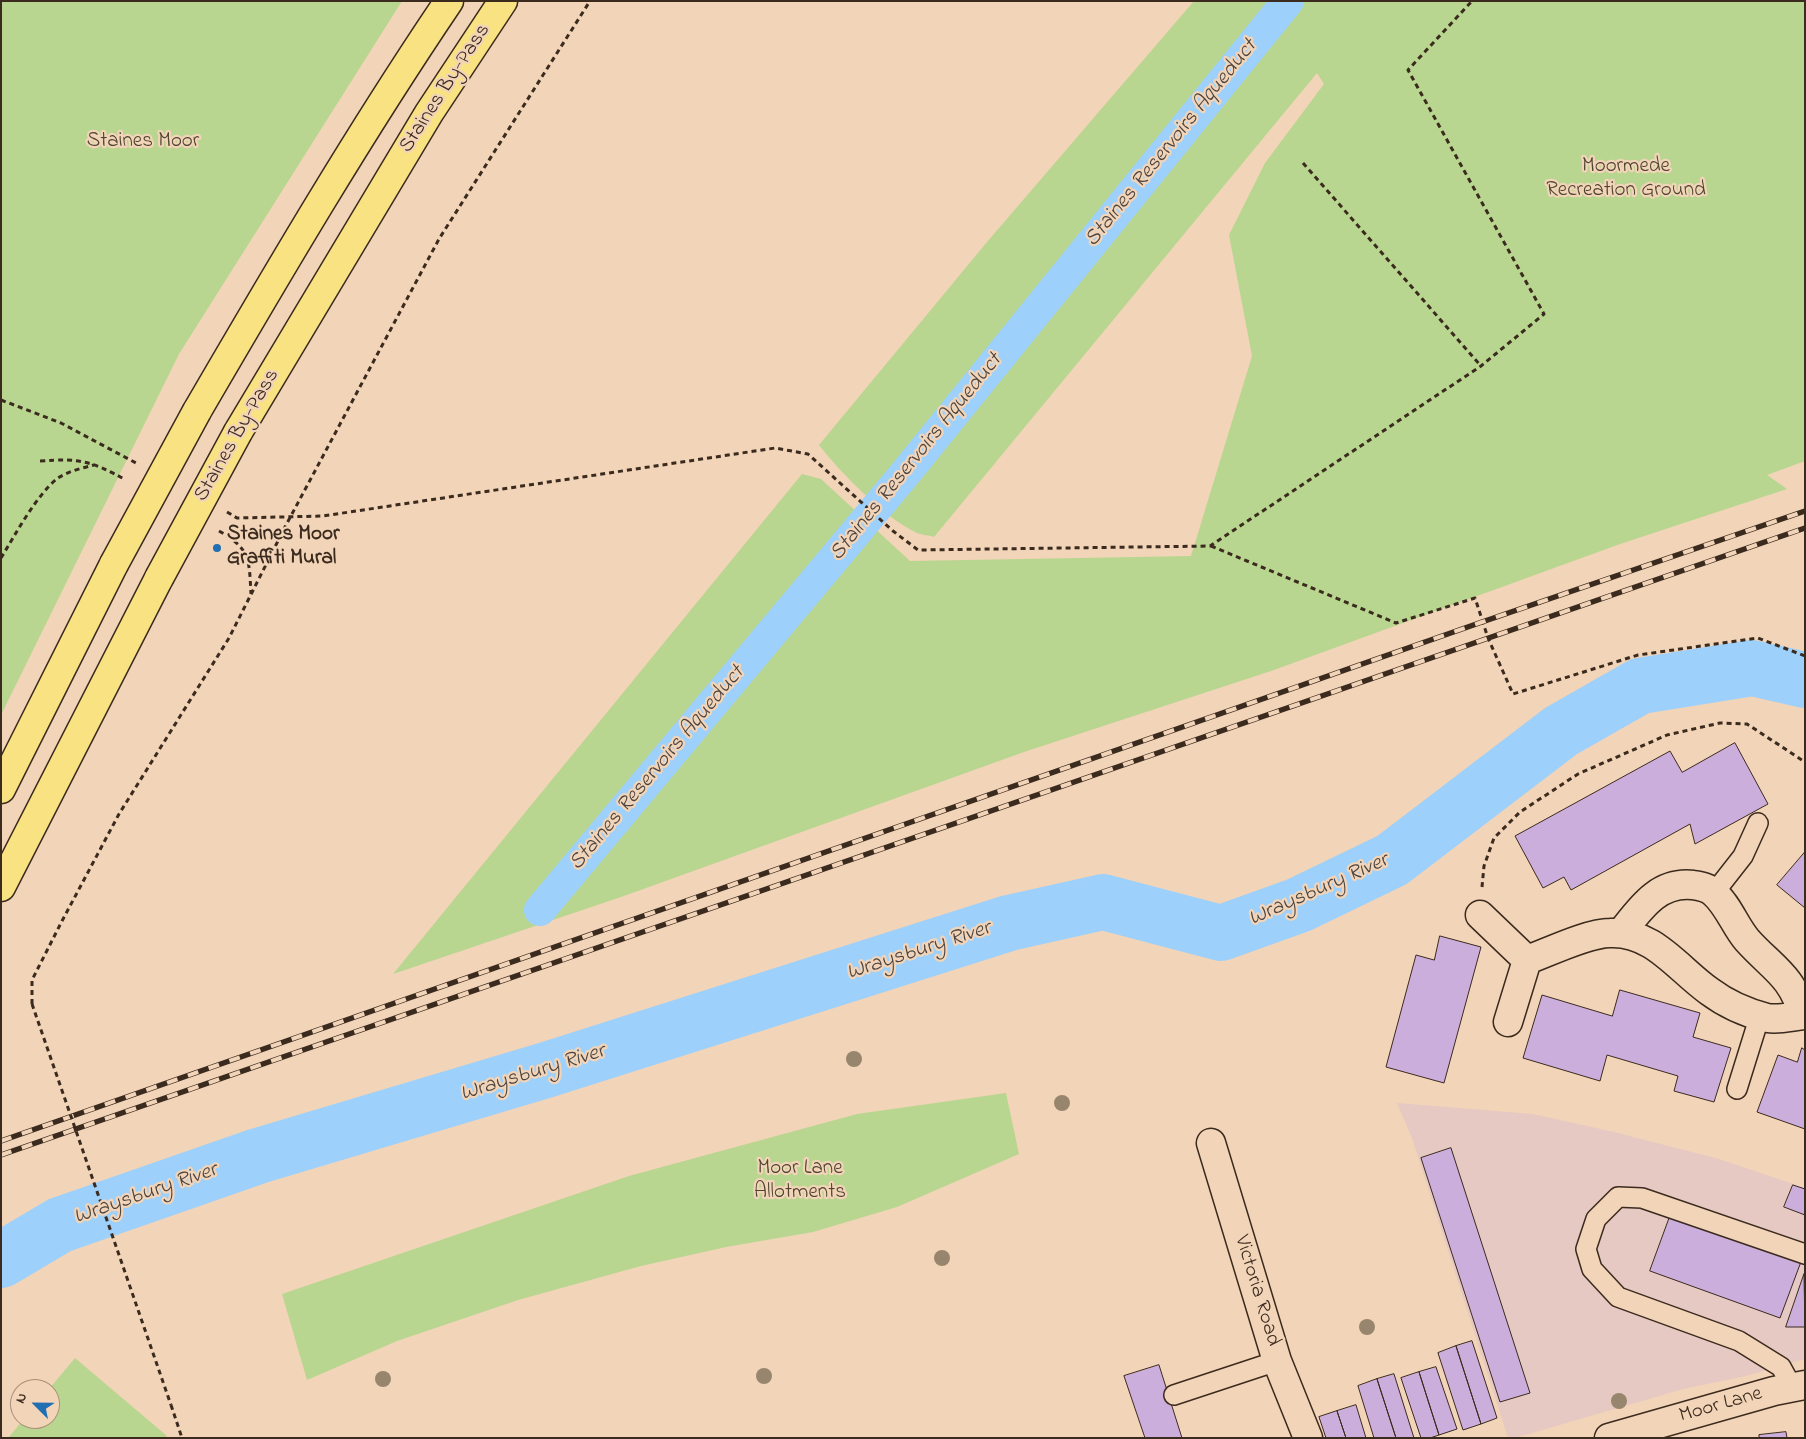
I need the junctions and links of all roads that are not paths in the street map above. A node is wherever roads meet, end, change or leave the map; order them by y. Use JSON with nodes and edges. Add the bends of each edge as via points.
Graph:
{"nodes":[{"id":1,"x":449,"y":1,"type":"edge"},
{"id":2,"x":503,"y":1,"type":"edge"},
{"id":3,"x":1,"y":789,"type":"edge"},
{"id":4,"x":1758,"y":823,"type":"dead end"},
{"id":5,"x":1,"y":887,"type":"edge"},
{"id":6,"x":1714,"y":893,"type":"junction"},
{"id":7,"x":1480,"y":915,"type":"road end"},
{"id":8,"x":1620,"y":933,"type":"junction"},
{"id":9,"x":1527,"y":960,"type":"junction"},
{"id":10,"x":1760,"y":1015,"type":"junction"},
{"id":11,"x":1804,"y":1015,"type":"edge"},
{"id":12,"x":1508,"y":1022,"type":"dead end"},
{"id":13,"x":1737,"y":1089,"type":"dead end"},
{"id":14,"x":1211,"y":1143,"type":"dead end"},
{"id":15,"x":1805,"y":1254,"type":"edge"},
{"id":16,"x":1277,"y":1361,"type":"junction"},
{"id":17,"x":1798,"y":1386,"type":"edge"},
{"id":18,"x":1174,"y":1395,"type":"dead end"},
{"id":19,"x":1667,"y":1430,"type":"edge"},
{"id":20,"x":1308,"y":1438,"type":"edge"},
{"id":21,"x":1609,"y":1438,"type":"edge"}],
"edges":[{"from":1,"to":3,"type":"highway","bridge":true,"via":[[376,110],[198,411],[114,564]]},
{"from":2,"to":5,"type":"highway","name":"Staines By-Pass","bridge":true,"via":[[429,113],[238,432],[159,578]]},
{"from":4,"to":6,"type":"lane","via":[[1742,856]]},
{"from":6,"to":8,"type":"street","via":[[1702,886],[1671,886],[1656,892]]},
{"from":6,"to":11,"type":"street","via":[[1746,939],[1788,980]]},
{"from":7,"to":9,"type":"street"},
{"from":8,"to":9,"type":"street","via":[[1593,936]]},
{"from":8,"to":10,"type":"street","via":[[1646,941],[1668,954],[1709,991],[1737,1007]]},
{"from":9,"to":12,"type":"street"},
{"from":10,"to":11,"type":"street","via":[[1784,1019]]},
{"from":10,"to":13,"type":"lane"},
{"from":14,"to":16,"type":"street","name":"Victoria Road"},
{"from":15,"to":17,"type":"lane","via":[[1642,1198],[1618,1197],[1596,1219],[1586,1248],[1592,1269],[1618,1297],[1739,1341],[1781,1367]]},
{"from":16,"to":18,"type":"lane"},
{"from":16,"to":20,"type":"street","name":"Victoria Road"},
{"from":17,"to":19,"type":"street","name":"Moor Lane","via":[[1723,1404]]},
{"from":19,"to":21,"type":"street","name":"Moor Lane"}]}
